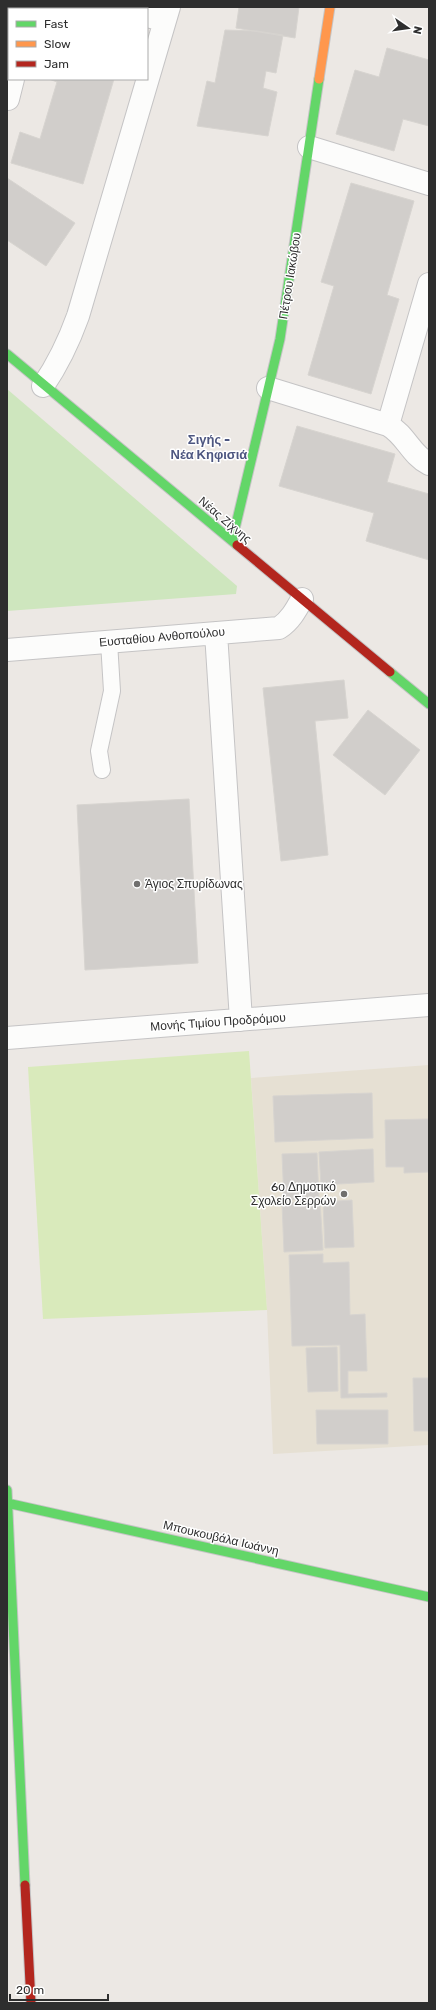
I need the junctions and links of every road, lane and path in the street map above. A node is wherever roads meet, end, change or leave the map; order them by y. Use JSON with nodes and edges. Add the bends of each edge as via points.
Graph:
{"nodes":[{"id":1,"x":330,"y":7,"type":"edge"},
{"id":2,"x":160,"y":14,"type":"edge"},
{"id":3,"x":148,"y":58,"type":"edge"},
{"id":4,"x":142,"y":80,"type":"edge"},
{"id":5,"x":309,"y":146,"type":"junction"},
{"id":6,"x":429,"y":184,"type":"edge"},
{"id":7,"x":429,"y":284,"type":"edge"},
{"id":8,"x":7,"y":354,"type":"edge"},
{"id":9,"x":43,"y":386,"type":"junction"},
{"id":10,"x":268,"y":388,"type":"junction"},
{"id":11,"x":388,"y":425,"type":"junction"},
{"id":12,"x":429,"y":464,"type":"edge"},
{"id":13,"x":232,"y":541,"type":"junction"},
{"id":14,"x":302,"y":599,"type":"junction"},
{"id":15,"x":216,"y":633,"type":"junction"},
{"id":16,"x":109,"y":642,"type":"junction"},
{"id":17,"x":7,"y":650,"type":"edge"},
{"id":18,"x":429,"y":704,"type":"edge"},
{"id":19,"x":102,"y":770,"type":"dead end"},
{"id":20,"x":429,"y":1005,"type":"edge"},
{"id":21,"x":241,"y":1020,"type":"junction"},
{"id":22,"x":7,"y":1038,"type":"edge"},
{"id":23,"x":7,"y":1490,"type":"edge"},
{"id":24,"x":7,"y":1503,"type":"edge"},
{"id":25,"x":429,"y":1597,"type":"edge"},
{"id":26,"x":31,"y":2003,"type":"edge"}],
"edges":[{"from":1,"to":5,"type":"street","name":"Πέτρου Ιακώβου"},
{"from":2,"to":3,"type":"street"},
{"from":4,"to":9,"type":"street","via":[[78,316],[67,346]]},
{"from":5,"to":6,"type":"street"},
{"from":5,"to":10,"type":"street","name":"Πέτρου Ιακώβου","via":[[280,339]]},
{"from":7,"to":11,"type":"street"},
{"from":8,"to":9,"type":"street","name":"Νέας Ζίχνης"},
{"from":9,"to":13,"type":"street","name":"Νέας Ζίχνης"},
{"from":10,"to":11,"type":"street"},
{"from":10,"to":13,"type":"street","name":"Πέτρου Ιακώβου"},
{"from":11,"to":12,"type":"street","via":[[401,435],[420,459]]},
{"from":13,"to":14,"type":"street","name":"Νέας Ζίχνης"},
{"from":14,"to":15,"type":"street","name":"Ευσταθίου Ανθοπούλου","via":[[286,624],[279,628]]},
{"from":14,"to":18,"type":"street","name":"Νέας Ζίχνης"},
{"from":15,"to":16,"type":"street","name":"Ευσταθίου Ανθοπούλου"},
{"from":15,"to":21,"type":"street"},
{"from":16,"to":17,"type":"street","name":"Ευσταθίου Ανθοπούλου"},
{"from":16,"to":19,"type":"lane","via":[[112,691],[99,751]]},
{"from":20,"to":21,"type":"street","name":"Μονής Τιμίου Προδρόμου"},
{"from":21,"to":22,"type":"street","name":"Μονής Τιμίου Προδρόμου"},
{"from":23,"to":24,"type":"street"},
{"from":24,"to":25,"type":"street","name":"Μπουκουβάλα Ιωάννη"},
{"from":24,"to":26,"type":"street"}]}
